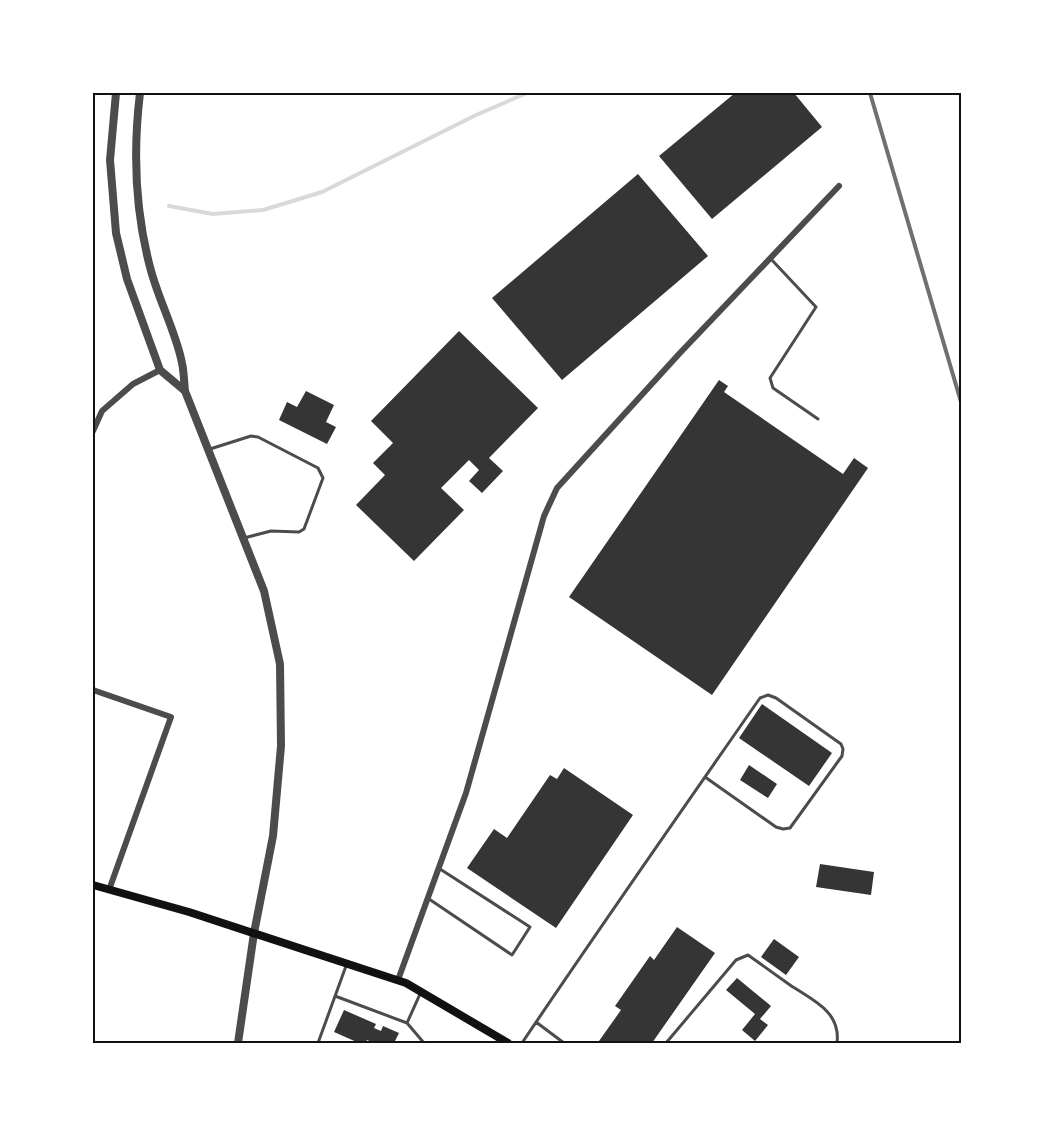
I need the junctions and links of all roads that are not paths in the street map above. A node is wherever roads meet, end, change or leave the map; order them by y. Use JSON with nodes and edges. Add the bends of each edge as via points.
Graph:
{"nodes":[{"id":1,"x":116,"y":93,"type":"edge"},
{"id":2,"x":140,"y":93,"type":"edge"},
{"id":3,"x":839,"y":186,"type":"dead end"},
{"id":4,"x":770,"y":258,"type":"junction"},
{"id":5,"x":160,"y":370,"type":"junction"},
{"id":6,"x":184,"y":391,"type":"junction"},
{"id":7,"x":818,"y":419,"type":"dead end"},
{"id":8,"x":93,"y":430,"type":"edge"},
{"id":9,"x":209,"y":450,"type":"junction"},
{"id":10,"x":244,"y":538,"type":"junction"},
{"id":11,"x":93,"y":690,"type":"edge"},
{"id":12,"x":705,"y":777,"type":"junction"},
{"id":13,"x":439,"y":867,"type":"junction"},
{"id":14,"x":93,"y":885,"type":"edge"},
{"id":15,"x":109,"y":890,"type":"junction"},
{"id":16,"x":428,"y":898,"type":"junction"},
{"id":17,"x":254,"y":933,"type":"junction"},
{"id":18,"x":347,"y":962,"type":"junction"},
{"id":19,"x":398,"y":980,"type":"junction"},
{"id":20,"x":421,"y":992,"type":"junction"},
{"id":21,"x":335,"y":996,"type":"junction"},
{"id":22,"x":536,"y":1022,"type":"junction"},
{"id":23,"x":407,"y":1023,"type":"junction"},
{"id":24,"x":238,"y":1043,"type":"edge"},
{"id":25,"x":318,"y":1043,"type":"edge"},
{"id":26,"x":424,"y":1043,"type":"edge"},
{"id":27,"x":508,"y":1043,"type":"edge"},
{"id":28,"x":522,"y":1043,"type":"edge"},
{"id":29,"x":564,"y":1043,"type":"edge"},
{"id":30,"x":666,"y":1043,"type":"edge"},
{"id":31,"x":837,"y":1043,"type":"edge"}],
"edges":[{"from":1,"to":5,"type":"street","via":[[110,160],[116,233],[127,279]]},
{"from":2,"to":6,"type":"street","via":[[136,181],[140,218],[150,267],[182,362]]},
{"from":3,"to":4,"type":"street"},
{"from":4,"to":7,"type":"lane","via":[[816,307],[770,378],[773,388]]},
{"from":4,"to":13,"type":"street","via":[[557,488],[544,516],[466,793]]},
{"from":5,"to":6,"type":"street"},
{"from":5,"to":8,"type":"street","via":[[133,384],[102,411]]},
{"from":6,"to":9,"type":"street"},
{"from":9,"to":10,"type":"street"},
{"from":9,"to":10,"type":"lane","via":[[250,436],[258,437],[321,472],[323,478],[304,529]]},
{"from":10,"to":17,"type":"street","via":[[264,591],[280,664],[280,757],[273,836]]},
{"from":11,"to":15,"type":"street","via":[[171,717]]},
{"from":12,"to":12,"type":"lane","via":[[760,698],[768,695],[843,749],[842,756],[790,828],[776,827]]},
{"from":12,"to":22,"type":"lane"},
{"from":13,"to":16,"type":"street"},
{"from":13,"to":16,"type":"lane","via":[[530,927],[512,955]]},
{"from":14,"to":15,"type":"main road"},
{"from":15,"to":17,"type":"main road"},
{"from":16,"to":19,"type":"street"},
{"from":17,"to":18,"type":"main road"},
{"from":17,"to":24,"type":"street"},
{"from":18,"to":19,"type":"main road"},
{"from":18,"to":21,"type":"lane"},
{"from":19,"to":20,"type":"main road"},
{"from":20,"to":23,"type":"lane"},
{"from":20,"to":27,"type":"main road"},
{"from":21,"to":23,"type":"lane"},
{"from":21,"to":25,"type":"lane"},
{"from":22,"to":28,"type":"lane"},
{"from":22,"to":29,"type":"lane"},
{"from":23,"to":26,"type":"lane"},
{"from":30,"to":31,"type":"lane","via":[[736,960],[748,955],[822,1005],[834,1020]]}]}
